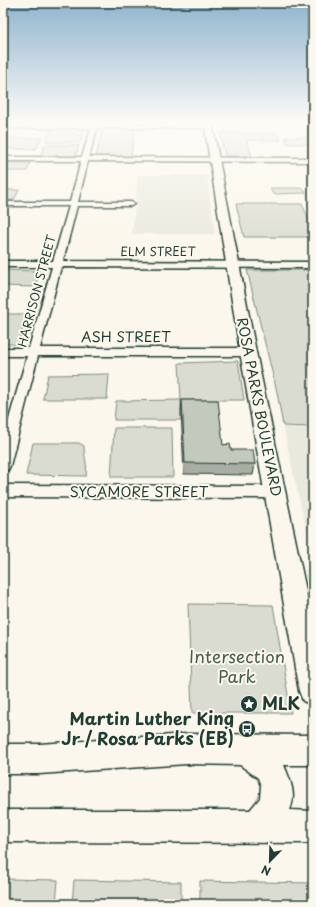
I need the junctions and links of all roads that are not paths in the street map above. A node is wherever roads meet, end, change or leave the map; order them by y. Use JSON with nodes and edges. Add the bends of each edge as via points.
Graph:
{"nodes":[{"id":1,"x":83,"y":165,"type":"edge"},
{"id":2,"x":215,"y":165,"type":"edge"},
{"id":3,"x":3,"y":204,"type":"edge"},
{"id":4,"x":74,"y":204,"type":"junction"},
{"id":5,"x":131,"y":204,"type":"dead end"},
{"id":6,"x":3,"y":264,"type":"edge"},
{"id":7,"x":56,"y":264,"type":"junction"},
{"id":8,"x":234,"y":265,"type":"junction"},
{"id":9,"x":313,"y":265,"type":"edge"},
{"id":10,"x":3,"y":352,"type":"edge"},
{"id":11,"x":34,"y":352,"type":"junction"},
{"id":12,"x":248,"y":352,"type":"junction"},
{"id":13,"x":3,"y":466,"type":"edge"},
{"id":14,"x":3,"y":492,"type":"edge"},
{"id":15,"x":275,"y":492,"type":"junction"},
{"id":16,"x":313,"y":691,"type":"edge"},
{"id":17,"x":246,"y":750,"type":"junction"},
{"id":18,"x":313,"y":750,"type":"edge"},
{"id":19,"x":3,"y":759,"type":"edge"},
{"id":20,"x":3,"y":826,"type":"edge"},
{"id":21,"x":258,"y":826,"type":"junction"},
{"id":22,"x":313,"y":826,"type":"edge"}],
"edges":[{"from":1,"to":4,"type":"street","name":"HARRISON STREET"},
{"from":2,"to":8,"type":"street","name":"ROSA PARKS BOULEVARD"},
{"from":3,"to":4,"type":"street"},
{"from":4,"to":5,"type":"street"},
{"from":4,"to":7,"type":"street","name":"HARRISON STREET"},
{"from":6,"to":7,"type":"street","name":"ELM STREET"},
{"from":7,"to":8,"type":"street","name":"ELM STREET"},
{"from":7,"to":11,"type":"street","name":"HARRISON STREET"},
{"from":8,"to":9,"type":"street","name":"ELM STREET"},
{"from":8,"to":12,"type":"street","name":"ROSA PARKS BOULEVARD"},
{"from":10,"to":11,"type":"street","name":"ASH STREET"},
{"from":11,"to":12,"type":"street","name":"ASH STREET"},
{"from":11,"to":13,"type":"street","name":"HARRISON STREET"},
{"from":12,"to":15,"type":"street","name":"ROSA PARKS BOULEVARD"},
{"from":14,"to":15,"type":"street","name":"SYCAMORE STREET"},
{"from":15,"to":16,"type":"street","name":"ROSA PARKS BOULEVARD"},
{"from":17,"to":18,"type":"street"},
{"from":17,"to":19,"type":"street","via":[[187,750]]},
{"from":17,"to":21,"type":"street","via":[[269,767],[278,786],[276,805]]},
{"from":20,"to":21,"type":"street"},
{"from":21,"to":22,"type":"street"}]}
